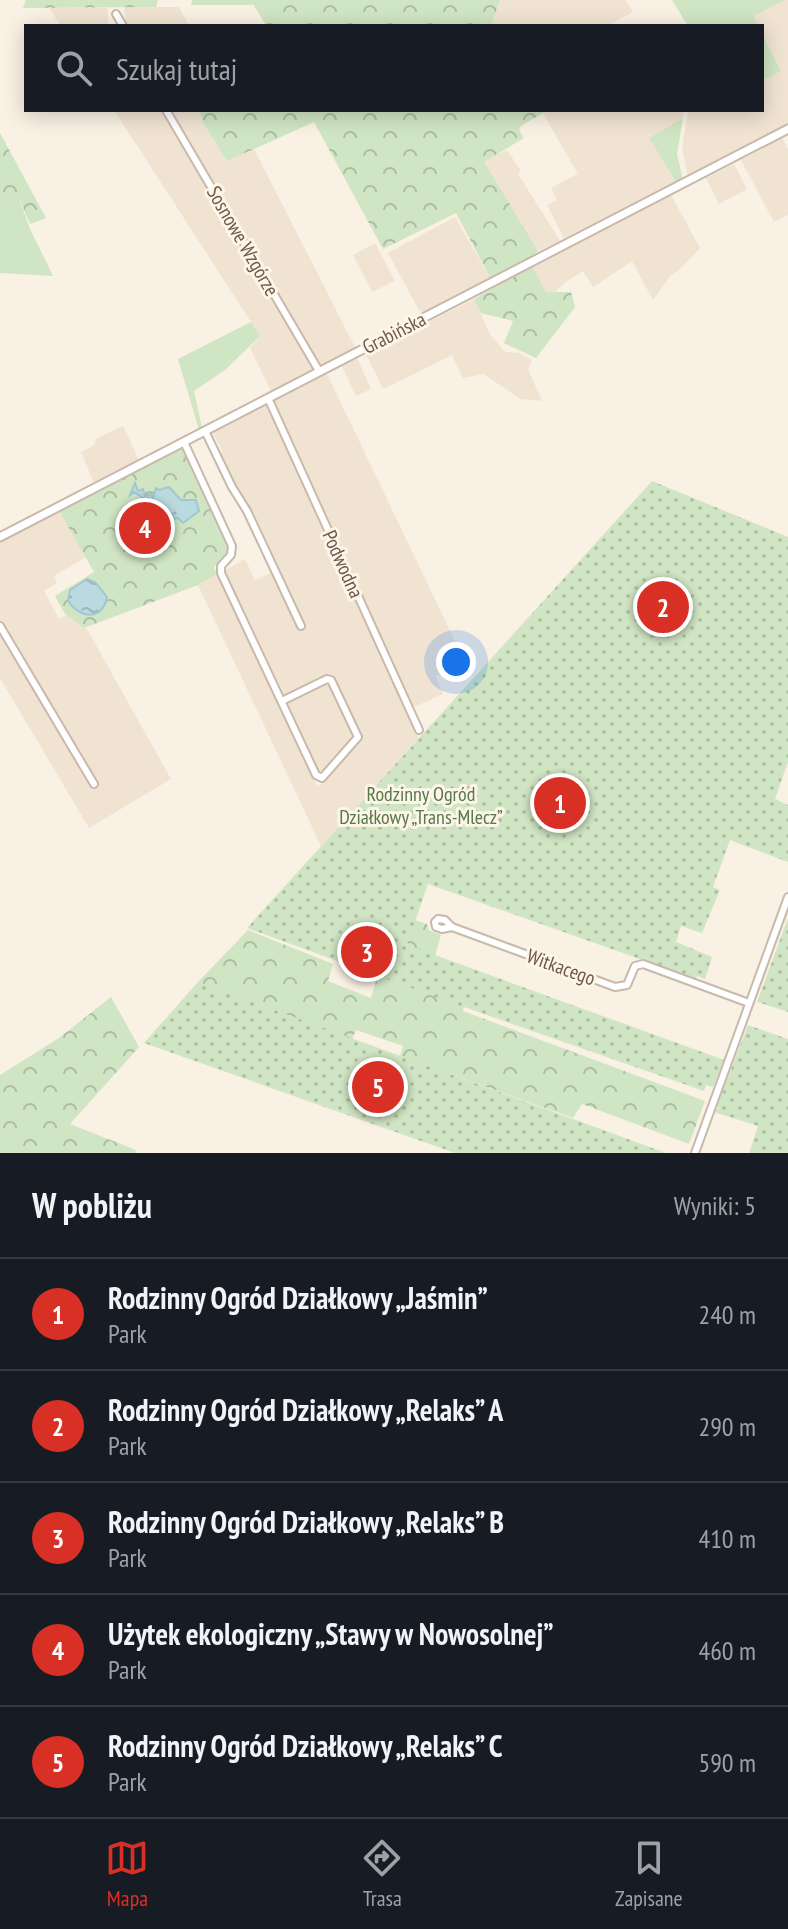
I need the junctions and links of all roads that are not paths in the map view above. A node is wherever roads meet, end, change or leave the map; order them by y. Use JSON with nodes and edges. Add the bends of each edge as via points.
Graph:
{"nodes":[{"id":1,"x":116,"y":14,"type":"dead end"},
{"id":2,"x":122,"y":24,"type":"edge"},
{"id":3,"x":167,"y":112,"type":"edge"},
{"id":4,"x":788,"y":129,"type":"edge"},
{"id":5,"x":319,"y":371,"type":"junction"},
{"id":6,"x":268,"y":398,"type":"junction"},
{"id":7,"x":205,"y":431,"type":"junction"},
{"id":8,"x":184,"y":442,"type":"junction"},
{"id":9,"x":0,"y":537,"type":"edge"},
{"id":10,"x":0,"y":626,"type":"edge"},
{"id":11,"x":301,"y":626,"type":"dead end"},
{"id":12,"x":282,"y":701,"type":"junction"},
{"id":13,"x":419,"y":730,"type":"dead end"},
{"id":14,"x":94,"y":784,"type":"dead end"},
{"id":15,"x":788,"y":897,"type":"edge"},
{"id":16,"x":452,"y":927,"type":"dead end"},
{"id":17,"x":749,"y":1003,"type":"junction"},
{"id":18,"x":695,"y":1153,"type":"edge"}],
"edges":[{"from":1,"to":2,"type":"street"},
{"from":3,"to":5,"type":"street","name":"Sosnowe Wzgórze"},
{"from":4,"to":5,"type":"street","name":"Grabińska"},
{"from":5,"to":6,"type":"street","name":"Grabińska"},
{"from":6,"to":7,"type":"street","name":"Grabińska"},
{"from":6,"to":13,"type":"street","name":"Podwodna"},
{"from":7,"to":8,"type":"street","name":"Grabińska"},
{"from":7,"to":11,"type":"street"},
{"from":8,"to":9,"type":"street","name":"Grabińska"},
{"from":8,"to":12,"type":"street","via":[[232,546],[221,573]]},
{"from":10,"to":14,"type":"street"},
{"from":12,"to":12,"type":"street","via":[[316,775],[325,776],[358,737],[331,680]]},
{"from":15,"to":17,"type":"street"},
{"from":16,"to":17,"type":"street","name":"Witkacego","via":[[615,987],[627,985],[635,966],[643,964]]},
{"from":17,"to":18,"type":"street"}]}
